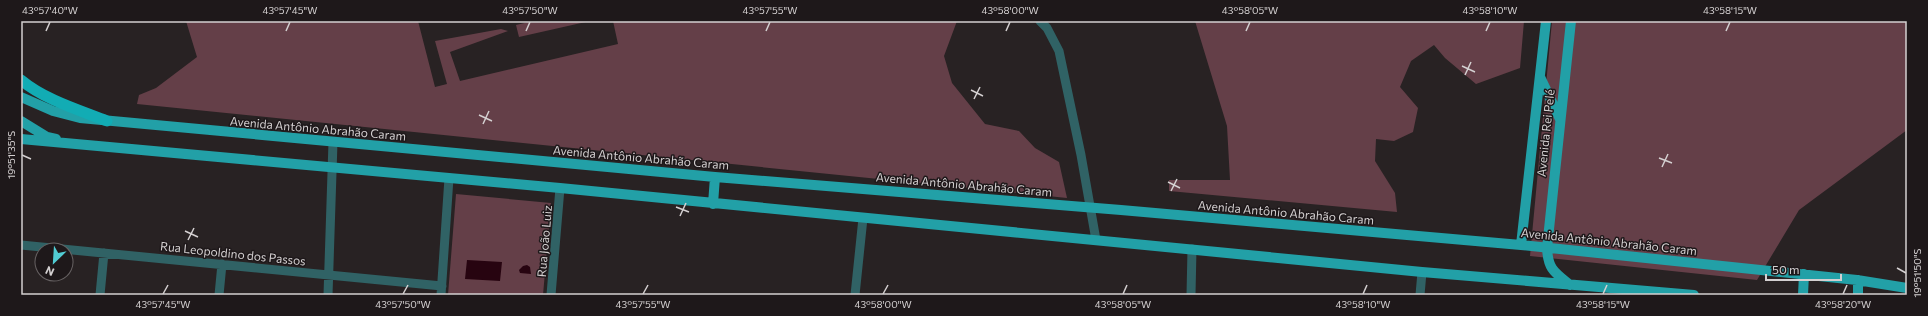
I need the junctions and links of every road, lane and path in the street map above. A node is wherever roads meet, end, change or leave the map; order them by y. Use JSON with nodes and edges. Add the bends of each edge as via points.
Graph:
{"nodes":[{"id":1,"x":1040,"y":21,"type":"edge"},
{"id":2,"x":1546,"y":21,"type":"edge"},
{"id":3,"x":1571,"y":21,"type":"edge"},
{"id":4,"x":1540,"y":77,"type":"junction"},
{"id":5,"x":21,"y":80,"type":"edge"},
{"id":6,"x":21,"y":97,"type":"edge"},
{"id":7,"x":1560,"y":119,"type":"junction"},
{"id":8,"x":21,"y":121,"type":"edge"},
{"id":9,"x":107,"y":121,"type":"junction"},
{"id":10,"x":21,"y":139,"type":"edge"},
{"id":11,"x":333,"y":142,"type":"junction"},
{"id":12,"x":76,"y":145,"type":"junction"},
{"id":13,"x":331,"y":169,"type":"junction"},
{"id":14,"x":715,"y":177,"type":"junction"},
{"id":15,"x":450,"y":178,"type":"junction"},
{"id":16,"x":560,"y":188,"type":"junction"},
{"id":17,"x":713,"y":204,"type":"junction"},
{"id":18,"x":1090,"y":207,"type":"junction"},
{"id":19,"x":863,"y":218,"type":"junction"},
{"id":20,"x":1096,"y":240,"type":"junction"},
{"id":21,"x":21,"y":245,"type":"edge"},
{"id":22,"x":1521,"y":245,"type":"junction"},
{"id":23,"x":1547,"y":248,"type":"junction"},
{"id":24,"x":1192,"y":250,"type":"junction"},
{"id":25,"x":104,"y":253,"type":"junction"},
{"id":26,"x":222,"y":264,"type":"junction"},
{"id":27,"x":1422,"y":272,"type":"junction"},
{"id":28,"x":1804,"y":274,"type":"junction"},
{"id":29,"x":330,"y":275,"type":"junction"},
{"id":30,"x":1858,"y":280,"type":"junction"},
{"id":31,"x":1570,"y":284,"type":"junction"},
{"id":32,"x":1907,"y":288,"type":"edge"},
{"id":33,"x":441,"y":290,"type":"edge"},
{"id":34,"x":100,"y":295,"type":"edge"},
{"id":35,"x":219,"y":295,"type":"edge"},
{"id":36,"x":328,"y":295,"type":"edge"},
{"id":37,"x":551,"y":295,"type":"edge"},
{"id":38,"x":856,"y":295,"type":"edge"},
{"id":39,"x":1191,"y":295,"type":"edge"},
{"id":40,"x":1420,"y":295,"type":"edge"},
{"id":41,"x":1694,"y":295,"type":"edge"},
{"id":42,"x":1803,"y":295,"type":"edge"},
{"id":43,"x":1858,"y":295,"type":"edge"}],
"edges":[{"from":1,"to":18,"type":"street","via":[[1047,28],[1058,51]]},
{"from":2,"to":4,"type":"main road","name":"Avenida Rei Pelé"},
{"from":3,"to":7,"type":"main road","name":"Avenida Rei Pelé"},
{"from":4,"to":7,"type":"main road"},
{"from":4,"to":22,"type":"main road","name":"Avenida Rei Pelé"},
{"from":5,"to":9,"type":"highway","via":[[62,103]]},
{"from":6,"to":9,"type":"main road","name":"Avenida Antônio Abrahão Caram","via":[[53,111]]},
{"from":7,"to":23,"type":"main road","name":"Avenida Rei Pelé"},
{"from":8,"to":12,"type":"main road","via":[[48,137]]},
{"from":9,"to":11,"type":"main road","name":"Avenida Antônio Abrahão Caram"},
{"from":10,"to":12,"type":"main road"},
{"from":11,"to":13,"type":"street"},
{"from":11,"to":14,"type":"main road","name":"Avenida Antônio Abrahão Caram"},
{"from":12,"to":13,"type":"main road"},
{"from":13,"to":15,"type":"main road"},
{"from":13,"to":29,"type":"street"},
{"from":14,"to":17,"type":"main road"},
{"from":14,"to":18,"type":"main road","name":"Avenida Antônio Abrahão Caram"},
{"from":15,"to":16,"type":"main road"},
{"from":15,"to":33,"type":"street"},
{"from":16,"to":17,"type":"main road"},
{"from":16,"to":37,"type":"street","name":"Rua João Luiz"},
{"from":17,"to":19,"type":"main road"},
{"from":18,"to":20,"type":"street"},
{"from":18,"to":22,"type":"main road","name":"Avenida Antônio Abrahão Caram"},
{"from":19,"to":20,"type":"main road"},
{"from":19,"to":38,"type":"street"},
{"from":20,"to":24,"type":"main road"},
{"from":21,"to":25,"type":"street","name":"Rua Leopoldino dos Passos"},
{"from":22,"to":23,"type":"main road","name":"Avenida Antônio Abrahão Caram"},
{"from":23,"to":28,"type":"main road","name":"Avenida Antônio Abrahão Caram"},
{"from":23,"to":31,"type":"main road","name":"Avenida Rei Pelé","via":[[1552,271]]},
{"from":24,"to":27,"type":"main road"},
{"from":24,"to":39,"type":"street"},
{"from":25,"to":26,"type":"street","name":"Rua Leopoldino dos Passos"},
{"from":25,"to":34,"type":"street"},
{"from":26,"to":29,"type":"street","name":"Rua Leopoldino dos Passos"},
{"from":26,"to":35,"type":"street"},
{"from":27,"to":31,"type":"main road"},
{"from":27,"to":40,"type":"street"},
{"from":28,"to":30,"type":"main road","name":"Avenida Antônio Abrahão Caram"},
{"from":28,"to":42,"type":"main road"},
{"from":29,"to":33,"type":"street","name":"Rua Leopoldino dos Passos"},
{"from":29,"to":36,"type":"street"},
{"from":30,"to":32,"type":"main road","name":"Avenida Antônio Abrahão Caram"},
{"from":30,"to":43,"type":"main road"},
{"from":31,"to":41,"type":"main road"}]}
